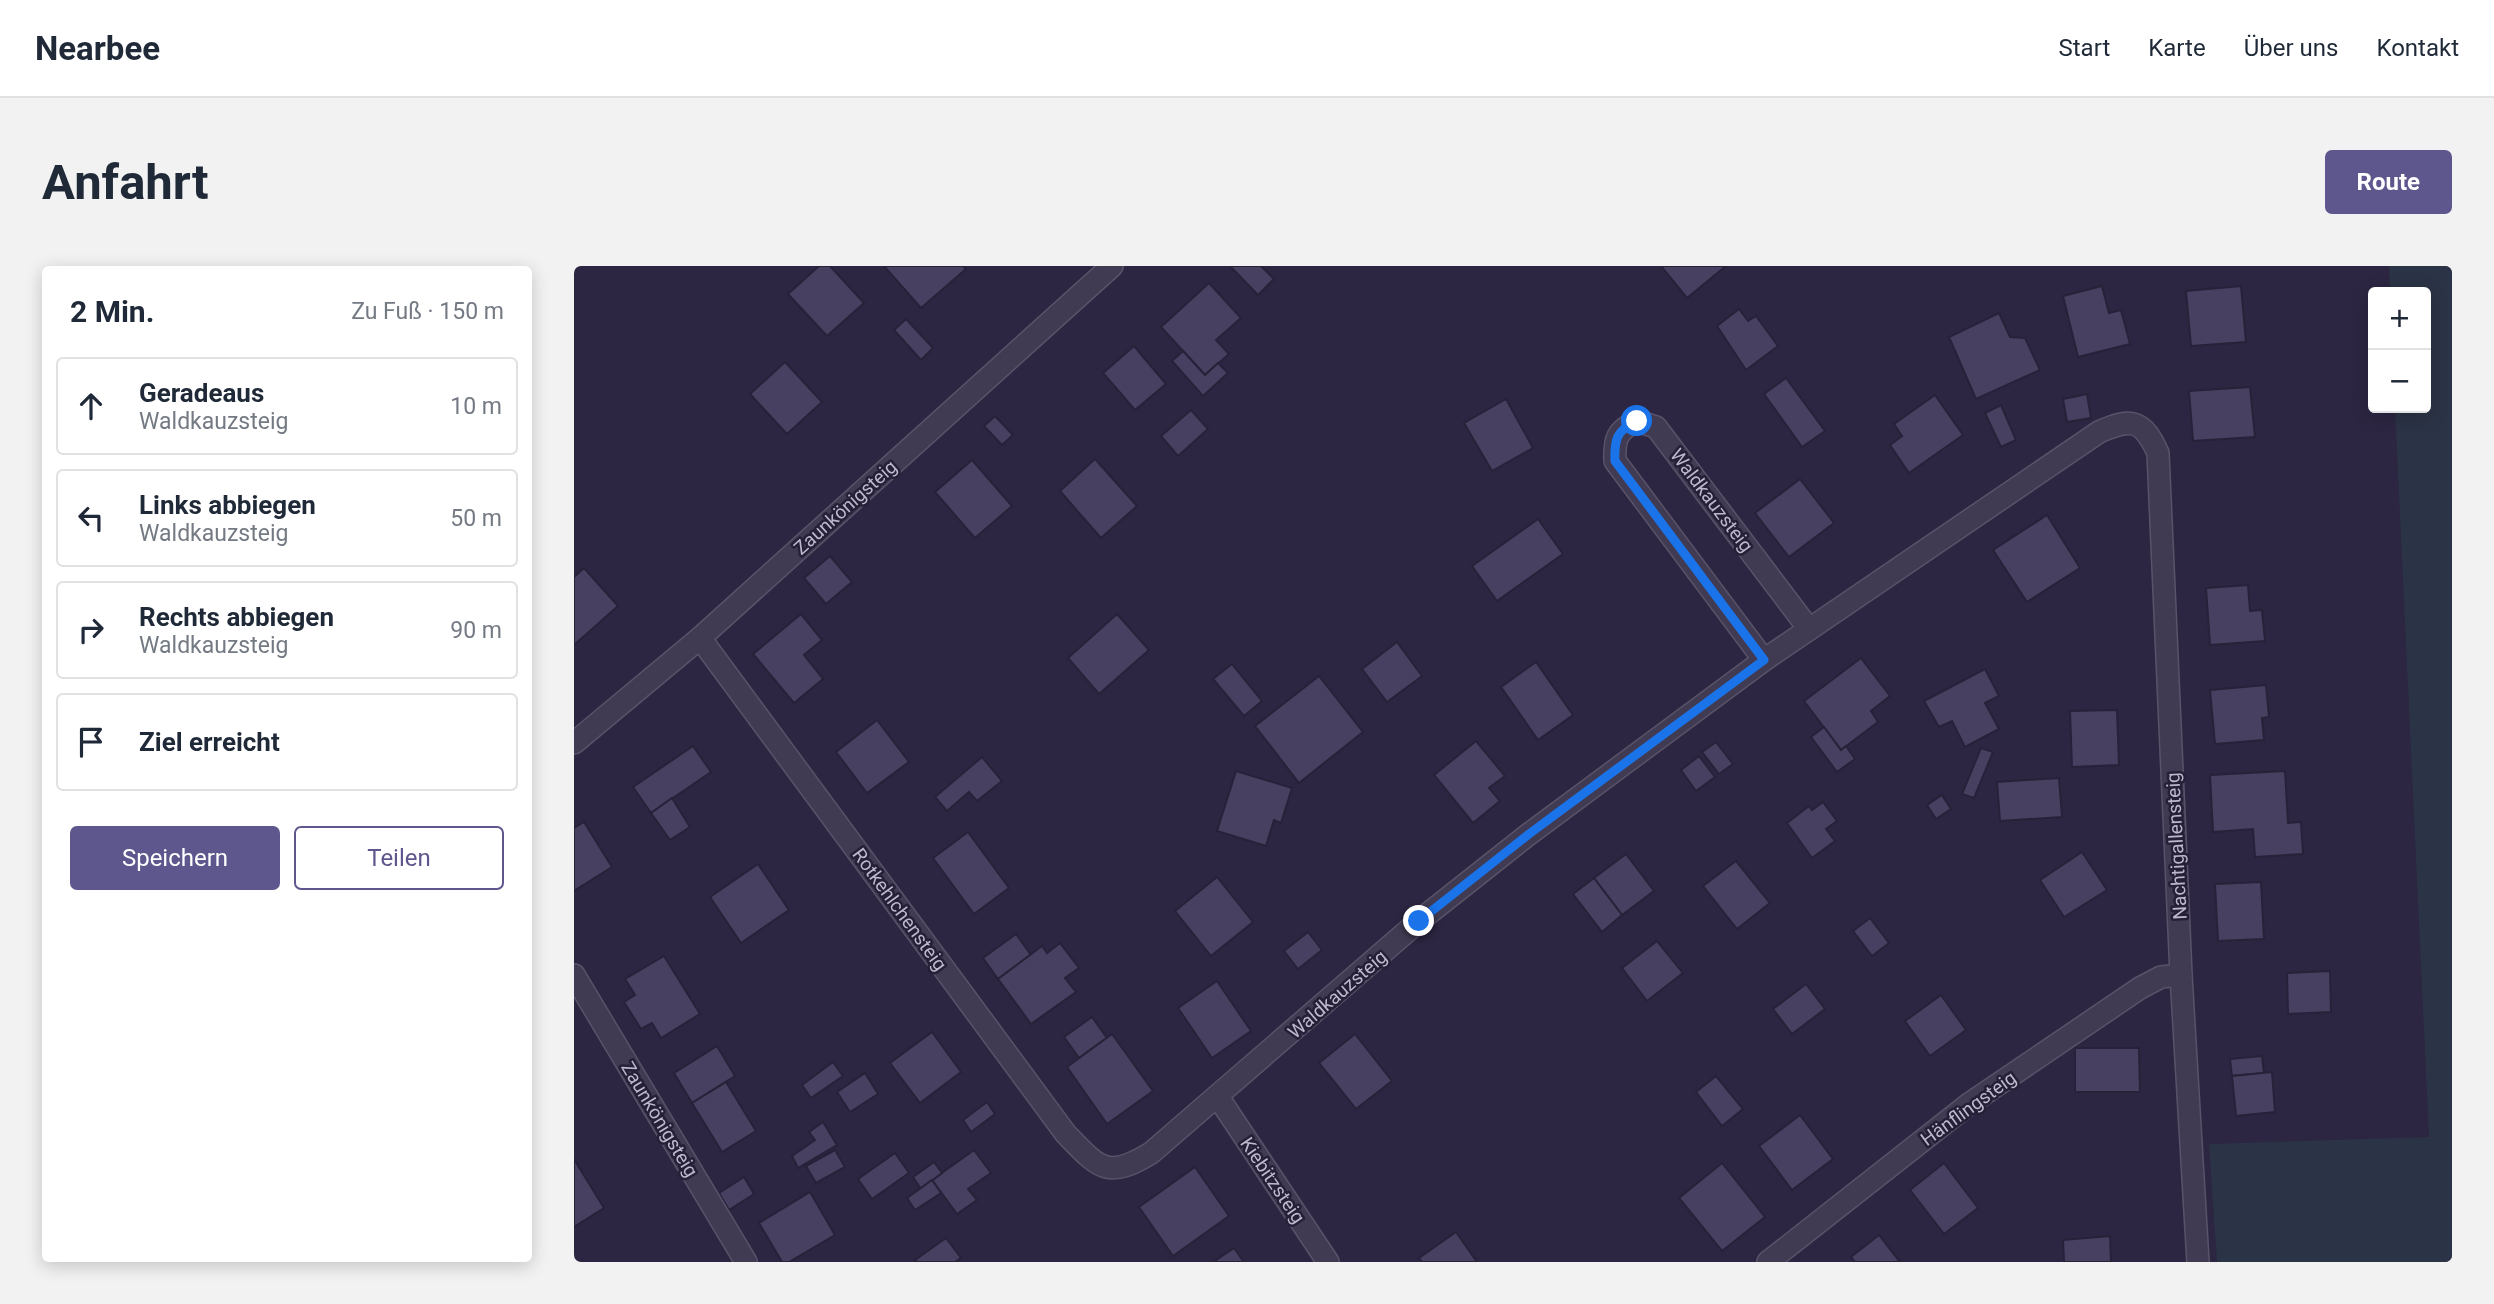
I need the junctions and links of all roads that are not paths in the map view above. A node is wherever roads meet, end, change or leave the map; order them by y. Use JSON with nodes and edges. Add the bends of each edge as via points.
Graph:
{"nodes":[{"id":1,"x":1112,"y":266,"type":"edge"},
{"id":2,"x":2149,"y":433,"type":"joint"},
{"id":3,"x":1809,"y":629,"type":"junction"},
{"id":4,"x":700,"y":638,"type":"junction"},
{"id":5,"x":1764,"y":660,"type":"junction"},
{"id":6,"x":574,"y":743,"type":"edge"},
{"id":7,"x":574,"y":975,"type":"edge"},
{"id":8,"x":2181,"y":975,"type":"junction"},
{"id":9,"x":1218,"y":1097,"type":"junction"},
{"id":10,"x":1110,"y":1170,"type":"joint"},
{"id":11,"x":747,"y":1262,"type":"edge"},
{"id":12,"x":1328,"y":1262,"type":"edge"},
{"id":13,"x":1768,"y":1262,"type":"edge"},
{"id":14,"x":2198,"y":1262,"type":"edge"}],
"edges":[{"from":1,"to":4,"type":"street","name":"Zaunkönigsteig"},
{"from":2,"to":3,"type":"street","name":"Waldkauzsteig","via":[[2134,423],[2116,424],[2099,432]]},
{"from":2,"to":8,"type":"street","name":"Nachtigallensteig","via":[[2158,453]]},
{"from":3,"to":5,"type":"street","name":"Waldkauzsteig"},
{"from":3,"to":5,"type":"street","name":"Waldkauzsteig","via":[[1656,427],[1637,421],[1621,429],[1614,443],[1615,461]]},
{"from":4,"to":6,"type":"street","name":"Zaunkönigsteig"},
{"from":4,"to":10,"type":"street","name":"Rotkehlchensteig","via":[[1066,1134],[1089,1158]]},
{"from":5,"to":9,"type":"street","name":"Waldkauzsteig","via":[[1419,921]]},
{"from":7,"to":11,"type":"street","name":"Zaunkönigsteig"},
{"from":8,"to":13,"type":"street","name":"Hänflingsteig","via":[[2161,977],[2140,988],[1969,1104]]},
{"from":8,"to":14,"type":"street","name":"Nachtigallensteig"},
{"from":9,"to":10,"type":"street","name":"Waldkauzsteig","via":[[1151,1153],[1130,1167]]},
{"from":9,"to":12,"type":"street","name":"Kiebitzsteig"}]}
